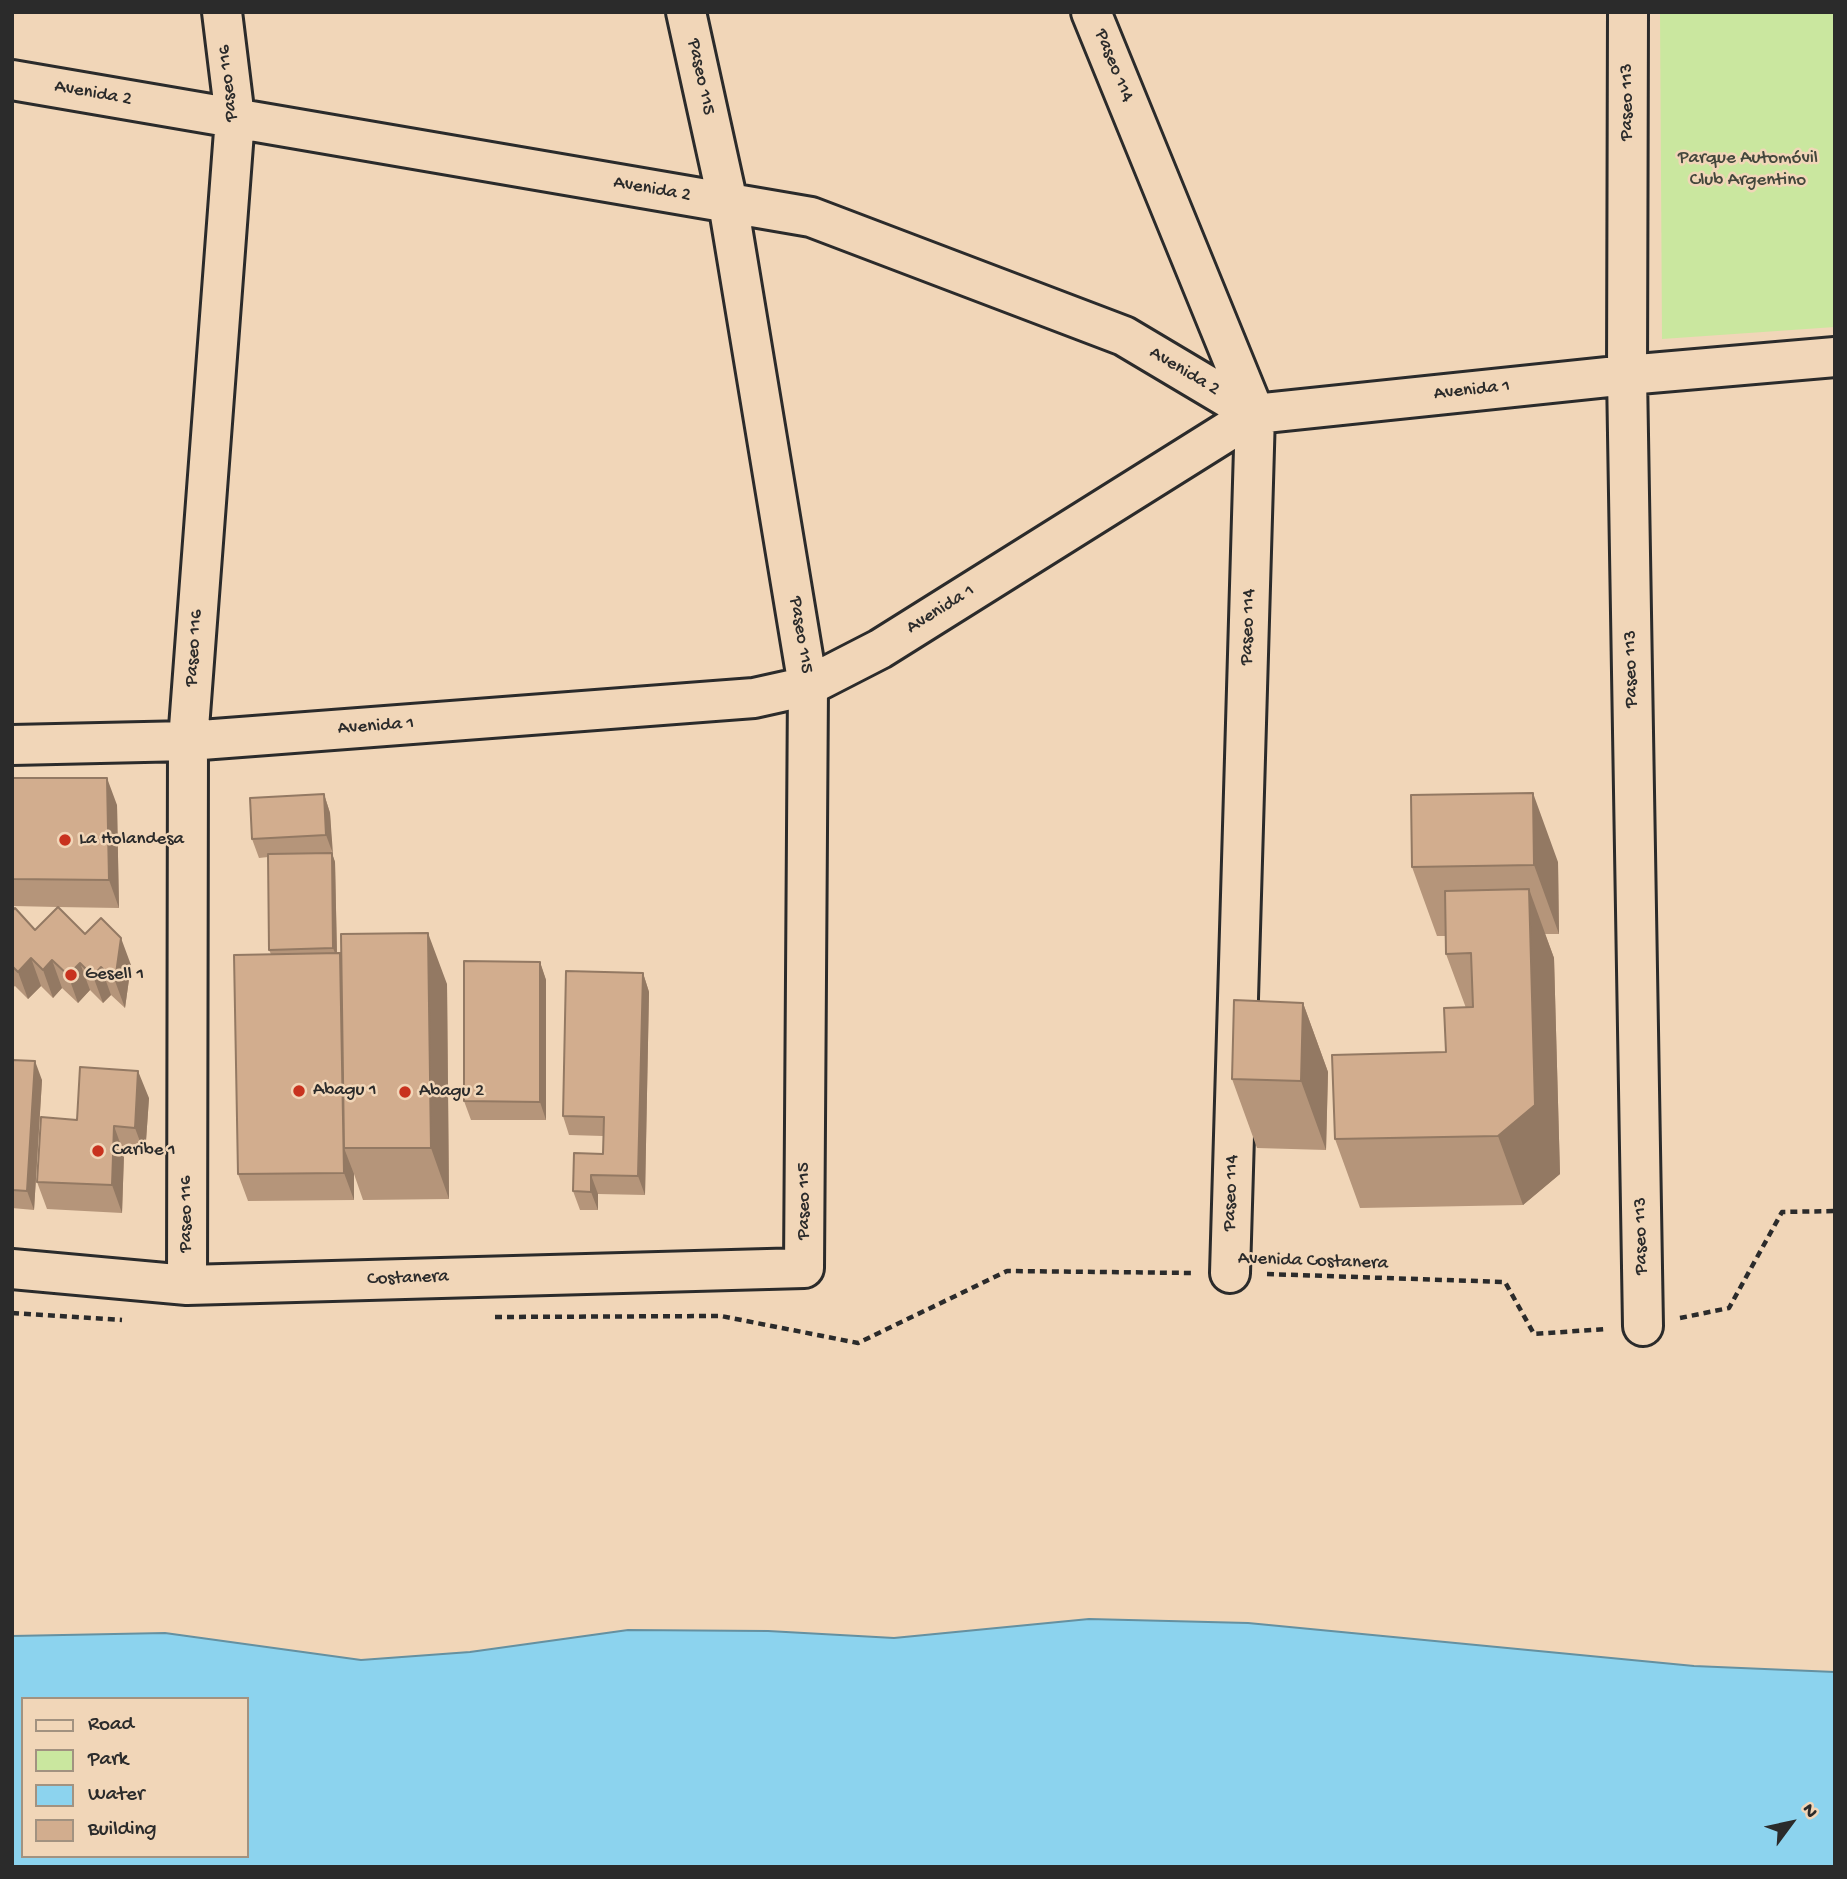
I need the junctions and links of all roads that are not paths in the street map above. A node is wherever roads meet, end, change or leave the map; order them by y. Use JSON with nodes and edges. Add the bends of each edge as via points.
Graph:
{"nodes":[{"id":1,"x":222,"y":12,"type":"edge"},
{"id":2,"x":686,"y":12,"type":"edge"},
{"id":3,"x":1091,"y":12,"type":"edge"},
{"id":4,"x":1628,"y":12,"type":"edge"},
{"id":5,"x":12,"y":80,"type":"edge"},
{"id":6,"x":235,"y":118,"type":"junction"},
{"id":7,"x":728,"y":203,"type":"junction"},
{"id":8,"x":1835,"y":357,"type":"edge"},
{"id":9,"x":1627,"y":375,"type":"junction"},
{"id":10,"x":1255,"y":414,"type":"junction"},
{"id":11,"x":808,"y":686,"type":"junction"},
{"id":12,"x":188,"y":741,"type":"junction"},
{"id":13,"x":12,"y":745,"type":"edge"},
{"id":14,"x":804,"y":1268,"type":"joint"},
{"id":15,"x":12,"y":1269,"type":"edge"},
{"id":16,"x":1230,"y":1273,"type":"road end"},
{"id":17,"x":187,"y":1285,"type":"junction"},
{"id":18,"x":1643,"y":1326,"type":"road end"}],
"edges":[{"from":1,"to":6,"type":"street","name":"Paseo 116"},
{"from":2,"to":7,"type":"street","name":"Paseo 115"},
{"from":3,"to":10,"type":"street","name":"Paseo 114"},
{"from":4,"to":9,"type":"street","name":"Paseo 113"},
{"from":5,"to":6,"type":"street","name":"Avenida 2"},
{"from":6,"to":7,"type":"street","name":"Avenida 2"},
{"from":6,"to":12,"type":"street","name":"Paseo 116"},
{"from":7,"to":10,"type":"street","name":"Avenida 2","via":[[811,217],[1124,336]]},
{"from":7,"to":11,"type":"street","name":"Paseo 115"},
{"from":8,"to":9,"type":"street","name":"Avenida 1"},
{"from":9,"to":10,"type":"street","name":"Avenida 1"},
{"from":9,"to":18,"type":"street","name":"Paseo 113"},
{"from":10,"to":11,"type":"street","name":"Avenida 1","via":[[880,649]]},
{"from":10,"to":16,"type":"street","name":"Paseo 114"},
{"from":11,"to":12,"type":"street","name":"Avenida 1","via":[[754,698]]},
{"from":11,"to":14,"type":"street","name":"Paseo 115"},
{"from":12,"to":13,"type":"street","name":"Avenida 1"},
{"from":12,"to":17,"type":"street","name":"Paseo 116"},
{"from":14,"to":17,"type":"street","name":"Costanera"},
{"from":15,"to":17,"type":"street","name":"Costanera"}]}
